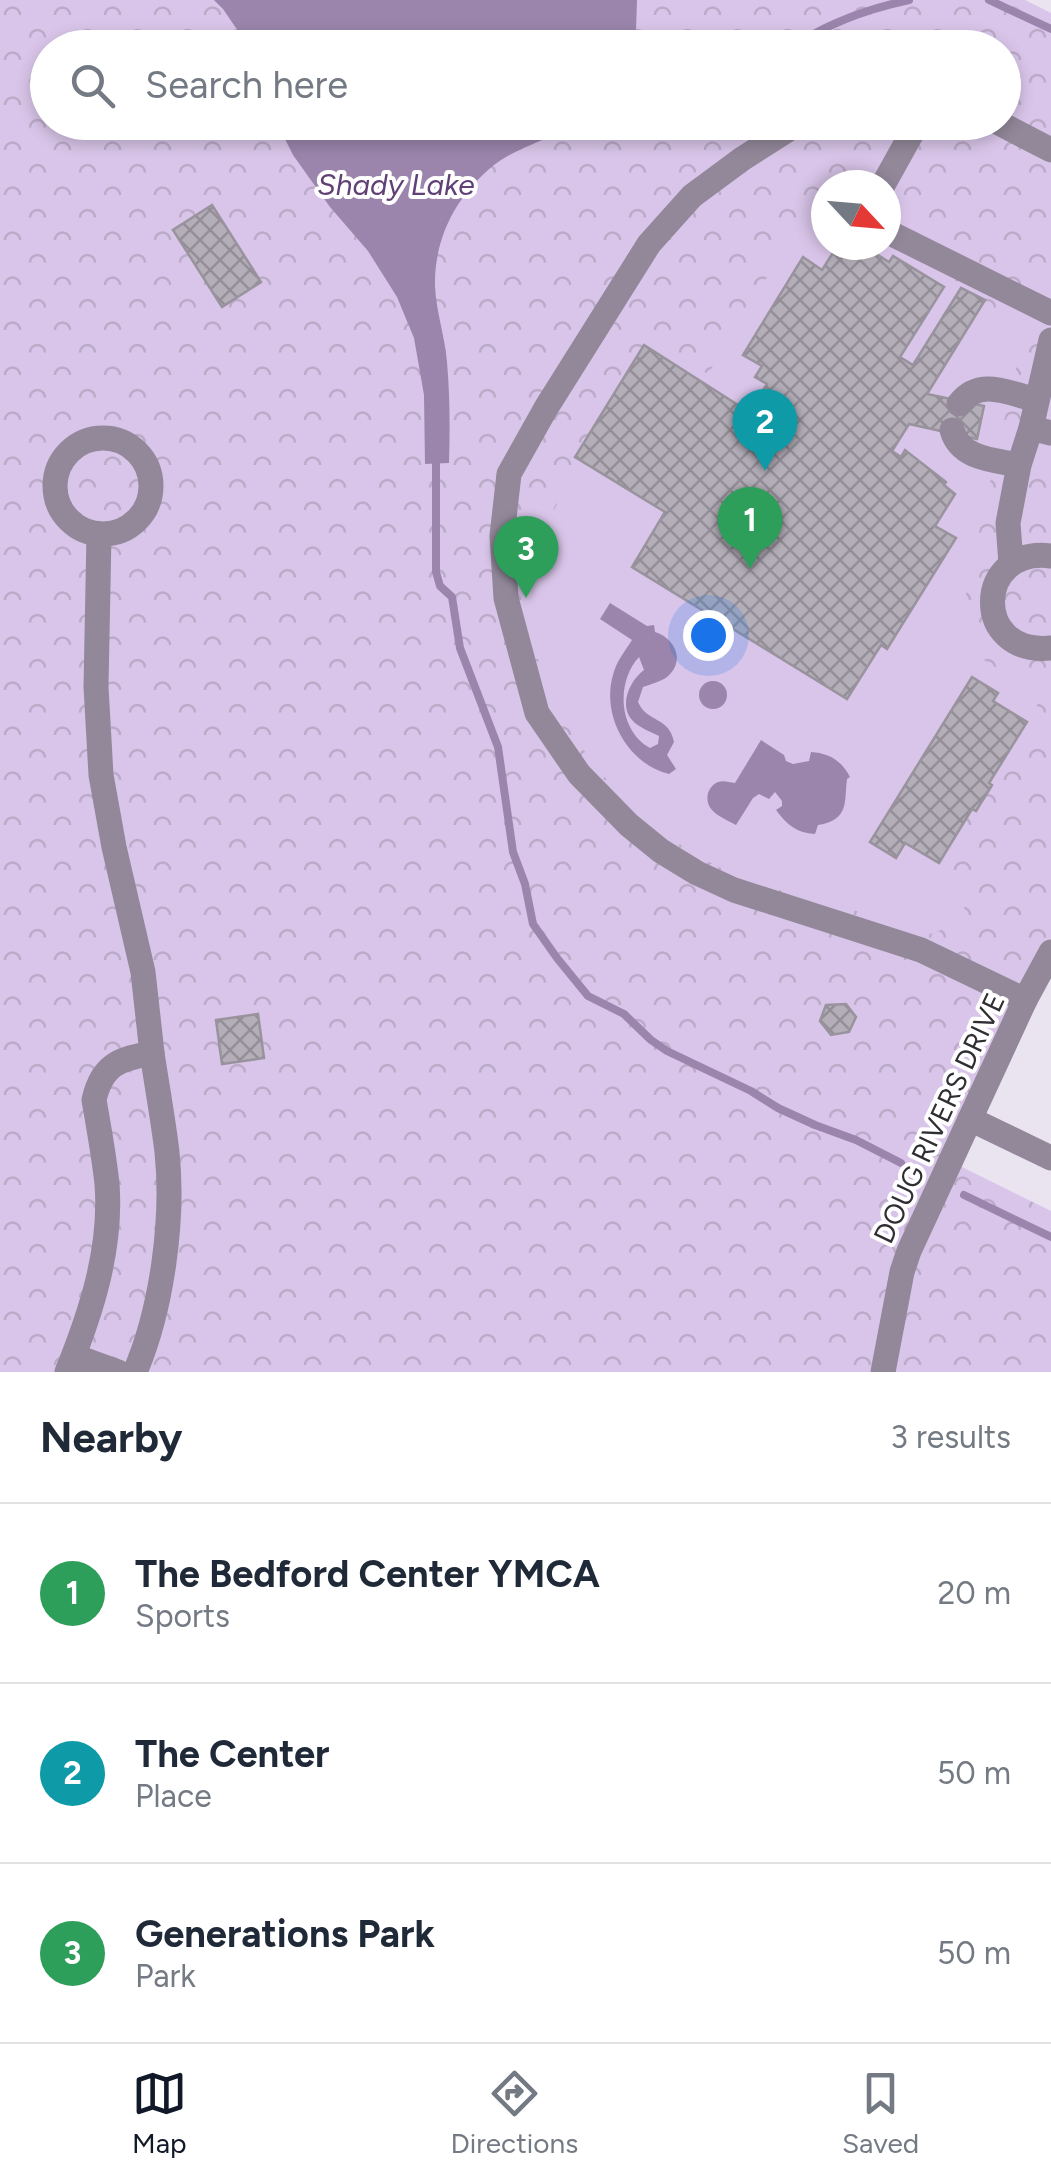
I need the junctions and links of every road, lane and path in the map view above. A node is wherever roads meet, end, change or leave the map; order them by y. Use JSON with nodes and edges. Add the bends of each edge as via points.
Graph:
{"nodes":[{"id":1,"x":1021,"y":134,"type":"edge"},
{"id":2,"x":773,"y":140,"type":"edge"},
{"id":3,"x":908,"y":140,"type":"edge"},
{"id":4,"x":1051,"y":150,"type":"edge"},
{"id":5,"x":891,"y":170,"type":"edge"},
{"id":6,"x":901,"y":239,"type":"edge"},
{"id":7,"x":1051,"y":314,"type":"edge"},
{"id":8,"x":1051,"y":340,"type":"edge"},
{"id":9,"x":1036,"y":400,"type":"junction"},
{"id":10,"x":959,"y":404,"type":"dead end"},
{"id":11,"x":952,"y":430,"type":"dead end"},
{"id":12,"x":1041,"y":430,"type":"edge"},
{"id":13,"x":1019,"y":465,"type":"junction"},
{"id":14,"x":99,"y":534,"type":"dead end"},
{"id":15,"x":1051,"y":556,"type":"edge"},
{"id":16,"x":1011,"y":564,"type":"junction"},
{"id":17,"x":1051,"y":648,"type":"edge"},
{"id":18,"x":1051,"y":952,"type":"edge"},
{"id":19,"x":1025,"y":1000,"type":"junction"},
{"id":20,"x":152,"y":1053,"type":"junction"},
{"id":21,"x":970,"y":1118,"type":"junction"},
{"id":22,"x":1051,"y":1158,"type":"edge"},
{"id":23,"x":71,"y":1364,"type":"edge"},
{"id":24,"x":118,"y":1372,"type":"edge"},
{"id":25,"x":135,"y":1372,"type":"edge"},
{"id":26,"x":882,"y":1372,"type":"edge"}],
"edges":[{"from":1,"to":4,"type":"street"},
{"from":2,"to":19,"type":"street","via":[[692,196],[649,244],[509,474],[502,536],[506,598],[537,713],[579,774],[661,852],[734,890],[921,950]]},
{"from":3,"to":5,"type":"street"},
{"from":6,"to":7,"type":"street"},
{"from":8,"to":9,"type":"street"},
{"from":9,"to":10,"type":"street","via":[[990,387]]},
{"from":9,"to":12,"type":"street"},
{"from":11,"to":13,"type":"street","via":[[963,449]]},
{"from":12,"to":13,"type":"street"},
{"from":13,"to":16,"type":"street","via":[[1008,523]]},
{"from":14,"to":20,"type":"street","via":[[100,775],[143,972]]},
{"from":15,"to":16,"type":"street"},
{"from":16,"to":17,"type":"street","via":[[993,591],[996,623],[1019,646]]},
{"from":18,"to":19,"type":"street","name":"DOUG RIVERS DRIVE"},
{"from":19,"to":21,"type":"street","name":"DOUG RIVERS DRIVE"},
{"from":20,"to":23,"type":"street","via":[[120,1059],[97,1087],[106,1232],[98,1282]]},
{"from":20,"to":25,"type":"street","via":[[169,1198],[157,1305]]},
{"from":21,"to":22,"type":"street"},
{"from":21,"to":26,"type":"street","name":"DOUG RIVERS DRIVE","via":[[902,1272]]},
{"from":23,"to":24,"type":"street"}]}
